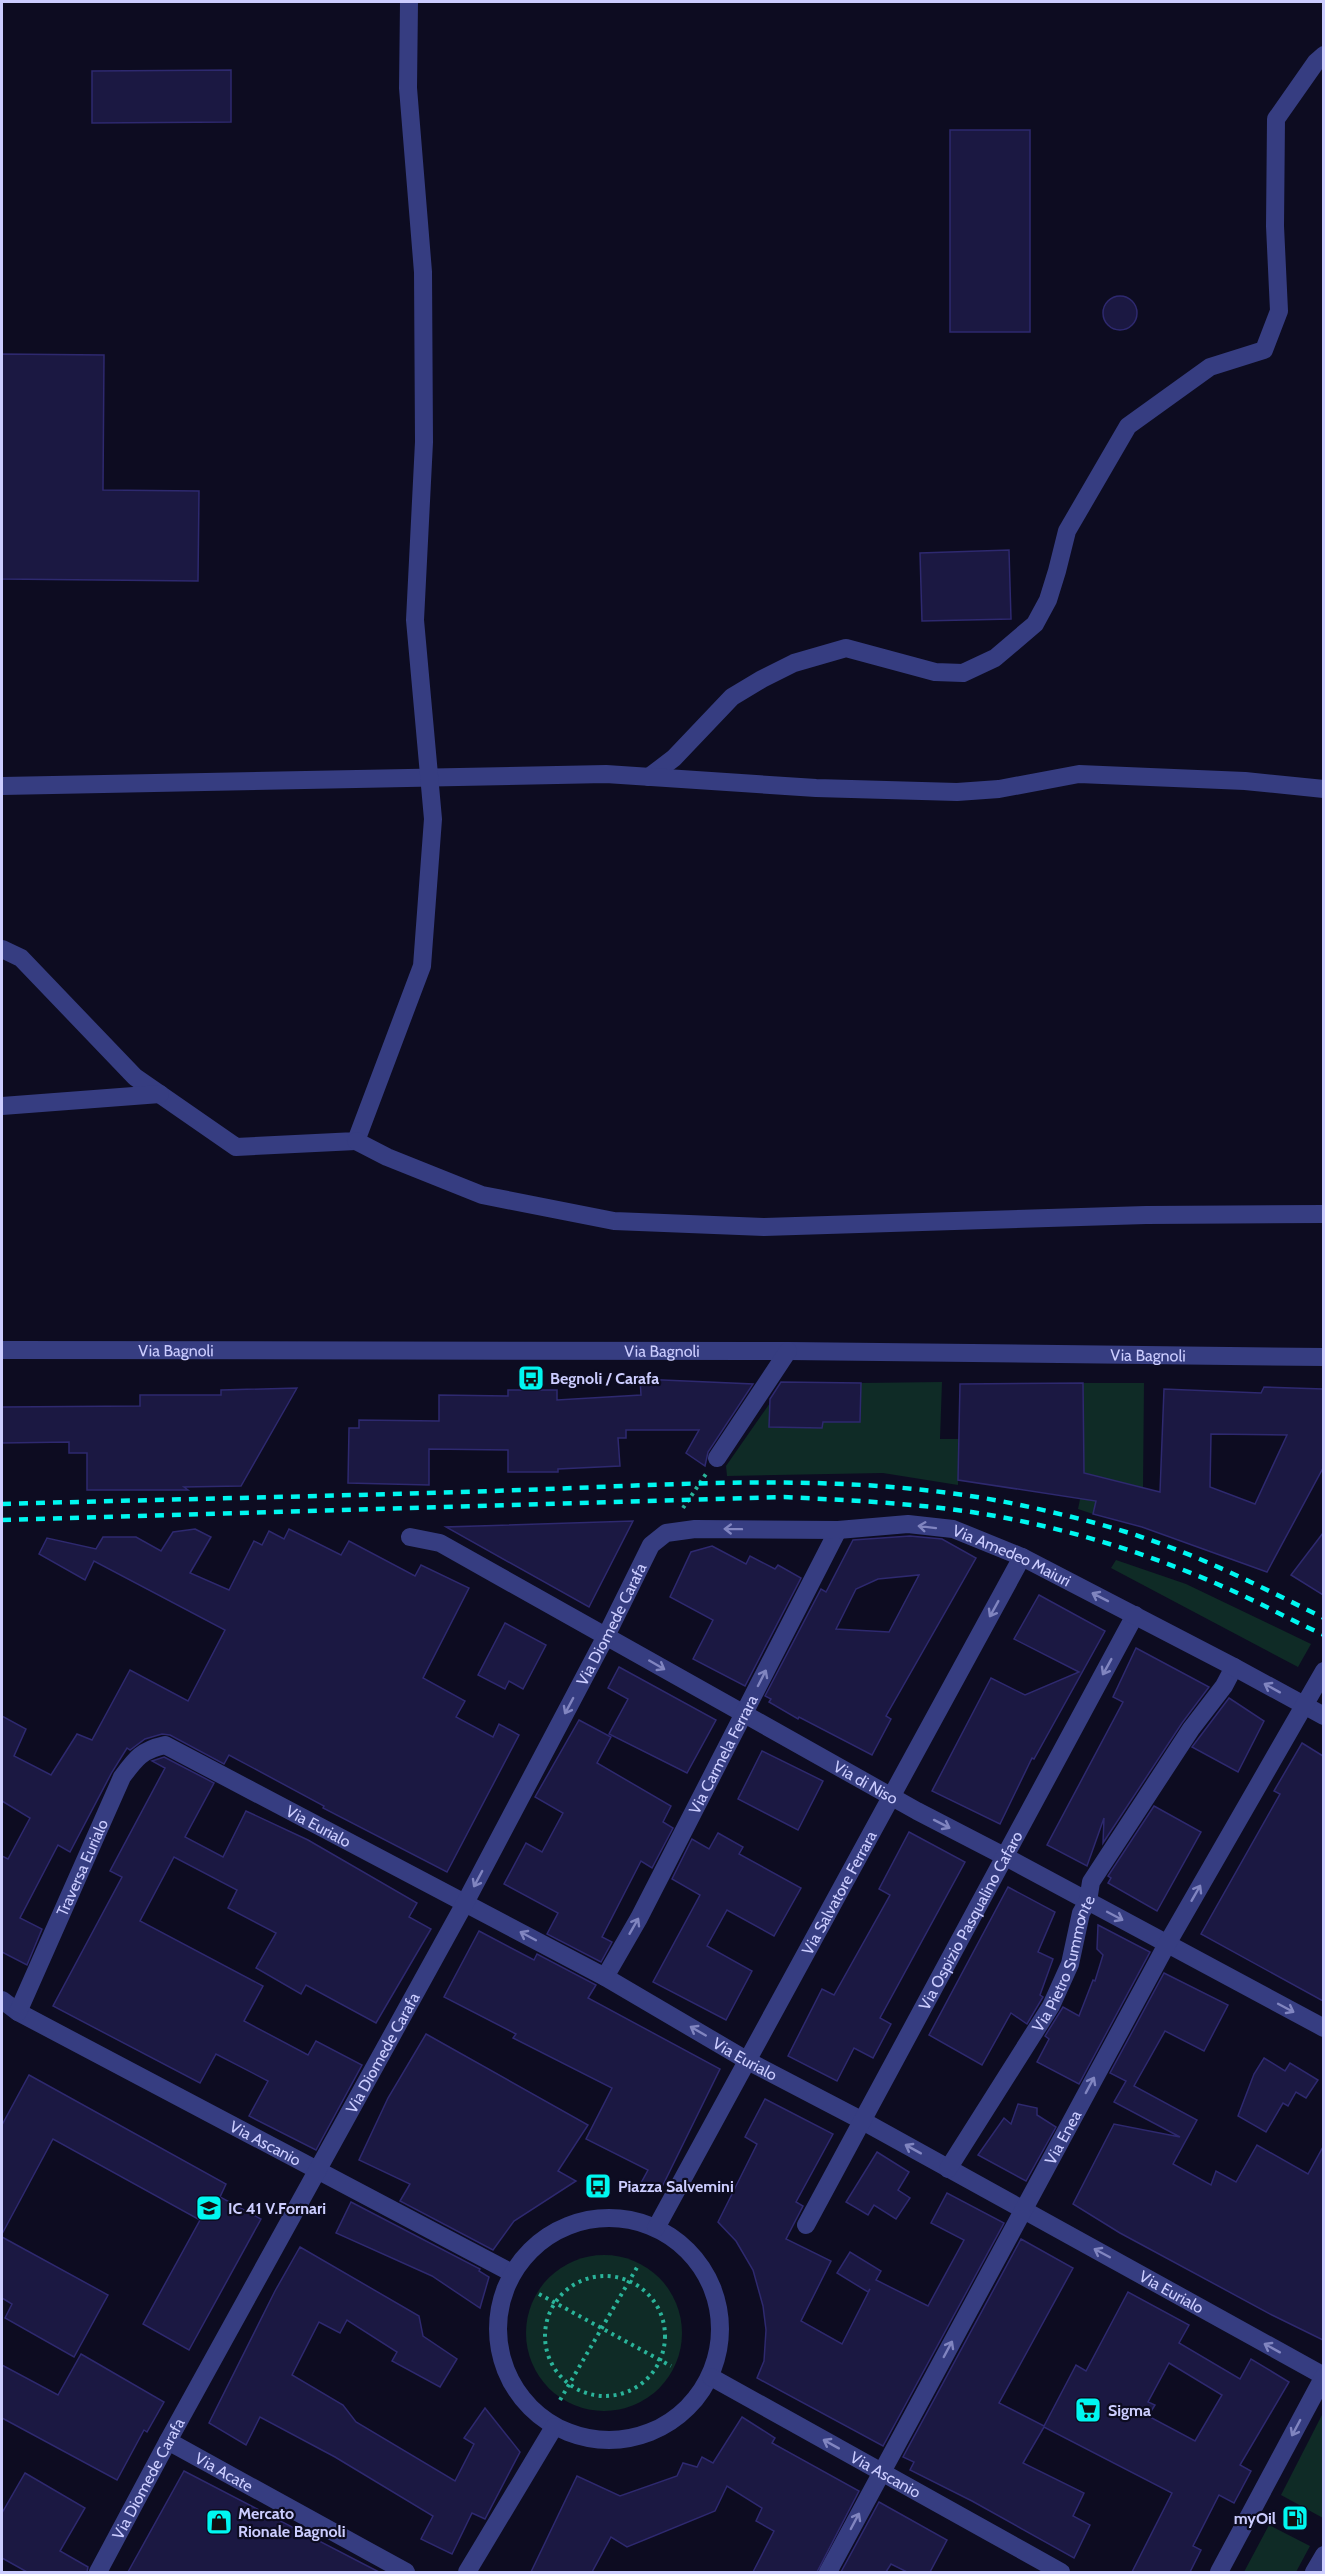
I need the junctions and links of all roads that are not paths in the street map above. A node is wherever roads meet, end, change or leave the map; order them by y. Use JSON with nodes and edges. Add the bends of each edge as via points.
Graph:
{"nodes":[{"id":1,"x":409,"y":2,"type":"edge"},
{"id":2,"x":1323,"y":55,"type":"edge"},
{"id":3,"x":649,"y":777,"type":"junction"},
{"id":4,"x":429,"y":779,"type":"junction"},
{"id":5,"x":2,"y":786,"type":"edge"},
{"id":6,"x":1323,"y":789,"type":"edge"},
{"id":7,"x":2,"y":949,"type":"edge"},
{"id":8,"x":160,"y":1094,"type":"junction"},
{"id":9,"x":2,"y":1106,"type":"edge"},
{"id":10,"x":356,"y":1141,"type":"junction"},
{"id":11,"x":1323,"y":1214,"type":"edge"},
{"id":12,"x":2,"y":1350,"type":"edge"},
{"id":13,"x":788,"y":1351,"type":"junction"},
{"id":14,"x":1323,"y":1357,"type":"edge"},
{"id":15,"x":717,"y":1458,"type":"road end"},
{"id":16,"x":838,"y":1530,"type":"junction"},
{"id":17,"x":666,"y":1533,"type":"joint"},
{"id":18,"x":410,"y":1537,"type":"dead end"},
{"id":19,"x":1022,"y":1557,"type":"junction"},
{"id":20,"x":1135,"y":1615,"type":"junction"},
{"id":21,"x":606,"y":1636,"type":"junction"},
{"id":22,"x":1234,"y":1667,"type":"junction"},
{"id":23,"x":1323,"y":1671,"type":"edge"},
{"id":24,"x":1304,"y":1705,"type":"junction"},
{"id":25,"x":745,"y":1713,"type":"junction"},
{"id":26,"x":1323,"y":1716,"type":"edge"},
{"id":27,"x":165,"y":1745,"type":"joint"},
{"id":28,"x":891,"y":1796,"type":"junction"},
{"id":29,"x":1004,"y":1856,"type":"junction"},
{"id":30,"x":1088,"y":1901,"type":"junction"},
{"id":31,"x":465,"y":1903,"type":"junction"},
{"id":32,"x":1167,"y":1944,"type":"junction"},
{"id":33,"x":605,"y":1977,"type":"junction"},
{"id":34,"x":2,"y":2000,"type":"edge"},
{"id":35,"x":18,"y":2012,"type":"junction"},
{"id":36,"x":1323,"y":2028,"type":"edge"},
{"id":37,"x":748,"y":2061,"type":"junction"},
{"id":38,"x":861,"y":2120,"type":"junction"},
{"id":39,"x":948,"y":2169,"type":"junction"},
{"id":40,"x":317,"y":2170,"type":"junction"},
{"id":41,"x":1023,"y":2211,"type":"junction"},
{"id":42,"x":806,"y":2225,"type":"dead end"},
{"id":43,"x":656,"y":2228,"type":"junction"},
{"id":44,"x":512,"y":2273,"type":"junction"},
{"id":45,"x":1323,"y":2376,"type":"edge"},
{"id":46,"x":711,"y":2377,"type":"junction"},
{"id":47,"x":554,"y":2427,"type":"junction"},
{"id":48,"x":168,"y":2441,"type":"junction"},
{"id":49,"x":882,"y":2473,"type":"junction"},
{"id":50,"x":1323,"y":2555,"type":"edge"},
{"id":51,"x":98,"y":2572,"type":"edge"},
{"id":52,"x":406,"y":2572,"type":"edge"},
{"id":53,"x":467,"y":2572,"type":"edge"},
{"id":54,"x":828,"y":2572,"type":"edge"},
{"id":55,"x":1061,"y":2572,"type":"edge"},
{"id":56,"x":1219,"y":2572,"type":"edge"},
{"id":57,"x":1314,"y":2572,"type":"edge"}],
"edges":[{"from":1,"to":4,"type":"street","via":[[408,88],[423,272],[424,442],[415,620]]},
{"from":2,"to":3,"type":"street","via":[[1276,119],[1279,311],[1264,350],[1210,367],[1128,426],[1066,531],[1048,600],[1035,624],[995,658],[963,673],[935,672],[846,648],[794,663],[732,697],[674,758]]},
{"from":3,"to":4,"type":"street","via":[[606,774]]},
{"from":3,"to":6,"type":"street","via":[[957,792],[999,789],[1078,774],[1245,781]]},
{"from":4,"to":5,"type":"street"},
{"from":4,"to":10,"type":"street","via":[[433,819],[422,966]]},
{"from":7,"to":8,"type":"street","via":[[21,958],[135,1077]]},
{"from":8,"to":9,"type":"street"},
{"from":8,"to":10,"type":"street","via":[[236,1147]]},
{"from":10,"to":11,"type":"street","via":[[482,1195],[614,1221],[764,1227]]},
{"from":12,"to":13,"type":"street","name":"Via Bagnoli"},
{"from":13,"to":14,"type":"street","name":"Via Bagnoli"},
{"from":13,"to":15,"type":"street"},
{"from":16,"to":17,"type":"street","name":"Via Amedeo Maiuri","one_way":true,"via":[[695,1529]]},
{"from":19,"to":16,"type":"street","name":"Via Amedeo Maiuri","one_way":true,"via":[[953,1529],[908,1524]]},
{"from":25,"to":16,"type":"street","name":"Via Carmela Ferrara","one_way":true},
{"from":17,"to":21,"type":"street","name":"Via Diomede Carafa","via":[[651,1545]]},
{"from":18,"to":21,"type":"street","name":"Via di Niso","via":[[440,1542]]},
{"from":20,"to":19,"type":"street","name":"Via Amedeo Maiuri","one_way":true},
{"from":19,"to":28,"type":"street","name":"Via Salvatore Ferrara","one_way":true},
{"from":20,"to":22,"type":"street","name":"Via Amedeo Maiuri"},
{"from":20,"to":29,"type":"street","name":"Via Ospizio Pasqualino Cafaro","one_way":true},
{"from":21,"to":25,"type":"street","name":"Via di Niso","one_way":true},
{"from":21,"to":31,"type":"street","name":"Via Diomede Carafa","one_way":true},
{"from":24,"to":22,"type":"street","name":"Via Amedeo Maiuri","one_way":true},
{"from":22,"to":30,"type":"street","name":"Via Pietro Summonte","via":[[1091,1882]]},
{"from":23,"to":24,"type":"street","name":"Via Enea"},
{"from":24,"to":26,"type":"street","name":"Via Amedeo Maiuri"},
{"from":32,"to":24,"type":"street","name":"Via Enea","one_way":true},
{"from":25,"to":28,"type":"street","name":"Via di Niso"},
{"from":33,"to":25,"type":"street","name":"Via Carmela Ferrara","one_way":true},
{"from":27,"to":31,"type":"street","name":"Via Eurialo"},
{"from":27,"to":35,"type":"street","name":"Traversa Eurialo","via":[[147,1749],[122,1777]]},
{"from":28,"to":29,"type":"street","name":"Via di Niso","one_way":true},
{"from":28,"to":37,"type":"street","name":"Via Salvatore Ferrara"},
{"from":29,"to":30,"type":"street","name":"Via di Niso"},
{"from":29,"to":38,"type":"street","name":"Via Ospizio Pasqualino Cafaro"},
{"from":30,"to":32,"type":"street","name":"Via di Niso","one_way":true},
{"from":30,"to":39,"type":"street","name":"Via Pietro Summonte","via":[[1081,1912],[1070,1964],[1051,2006]]},
{"from":33,"to":31,"type":"street","name":"Via Eurialo","one_way":true},
{"from":31,"to":40,"type":"street","name":"Via Diomede Carafa"},
{"from":32,"to":36,"type":"street","name":"Via di Niso","one_way":true},
{"from":41,"to":32,"type":"street","name":"Via Enea","one_way":true},
{"from":37,"to":33,"type":"street","name":"Via Eurialo","one_way":true},
{"from":34,"to":35,"type":"street","name":"Via Ascanio"},
{"from":35,"to":40,"type":"street","name":"Via Ascanio"},
{"from":37,"to":38,"type":"street","name":"Via Eurialo"},
{"from":37,"to":43,"type":"street","name":"Via Salvatore Ferrara"},
{"from":39,"to":38,"type":"street","name":"Via Eurialo","one_way":true},
{"from":38,"to":42,"type":"street","name":"Via Ospizio Pasqualino Cafaro"},
{"from":39,"to":41,"type":"street","name":"Via Eurialo"},
{"from":40,"to":44,"type":"street","name":"Via Ascanio"},
{"from":40,"to":48,"type":"street","name":"Via Diomede Carafa"},
{"from":45,"to":41,"type":"street","name":"Via Eurialo","one_way":true},
{"from":49,"to":41,"type":"street","name":"Via Enea","one_way":true},
{"from":43,"to":44,"type":"street","via":[[607,2218],[579,2222],[537,2244]]},
{"from":43,"to":46,"type":"street","via":[[689,2251],[709,2279],[720,2311],[720,2344]]},
{"from":44,"to":47,"type":"street","via":[[501,2300],[497,2329],[501,2359],[512,2386],[531,2409]]},
{"from":45,"to":56,"type":"street","one_way":true},
{"from":46,"to":47,"type":"street","via":[[694,2403],[671,2422],[644,2436],[614,2441],[583,2438]]},
{"from":49,"to":46,"type":"street","name":"Via Ascanio","one_way":true},
{"from":47,"to":53,"type":"street"},
{"from":48,"to":51,"type":"street","name":"Via Diomede Carafa"},
{"from":48,"to":52,"type":"street","name":"Via Acate"},
{"from":54,"to":49,"type":"street","name":"Via Enea","one_way":true},
{"from":49,"to":55,"type":"street","name":"Via Ascanio"},
{"from":50,"to":57,"type":"street"}]}
